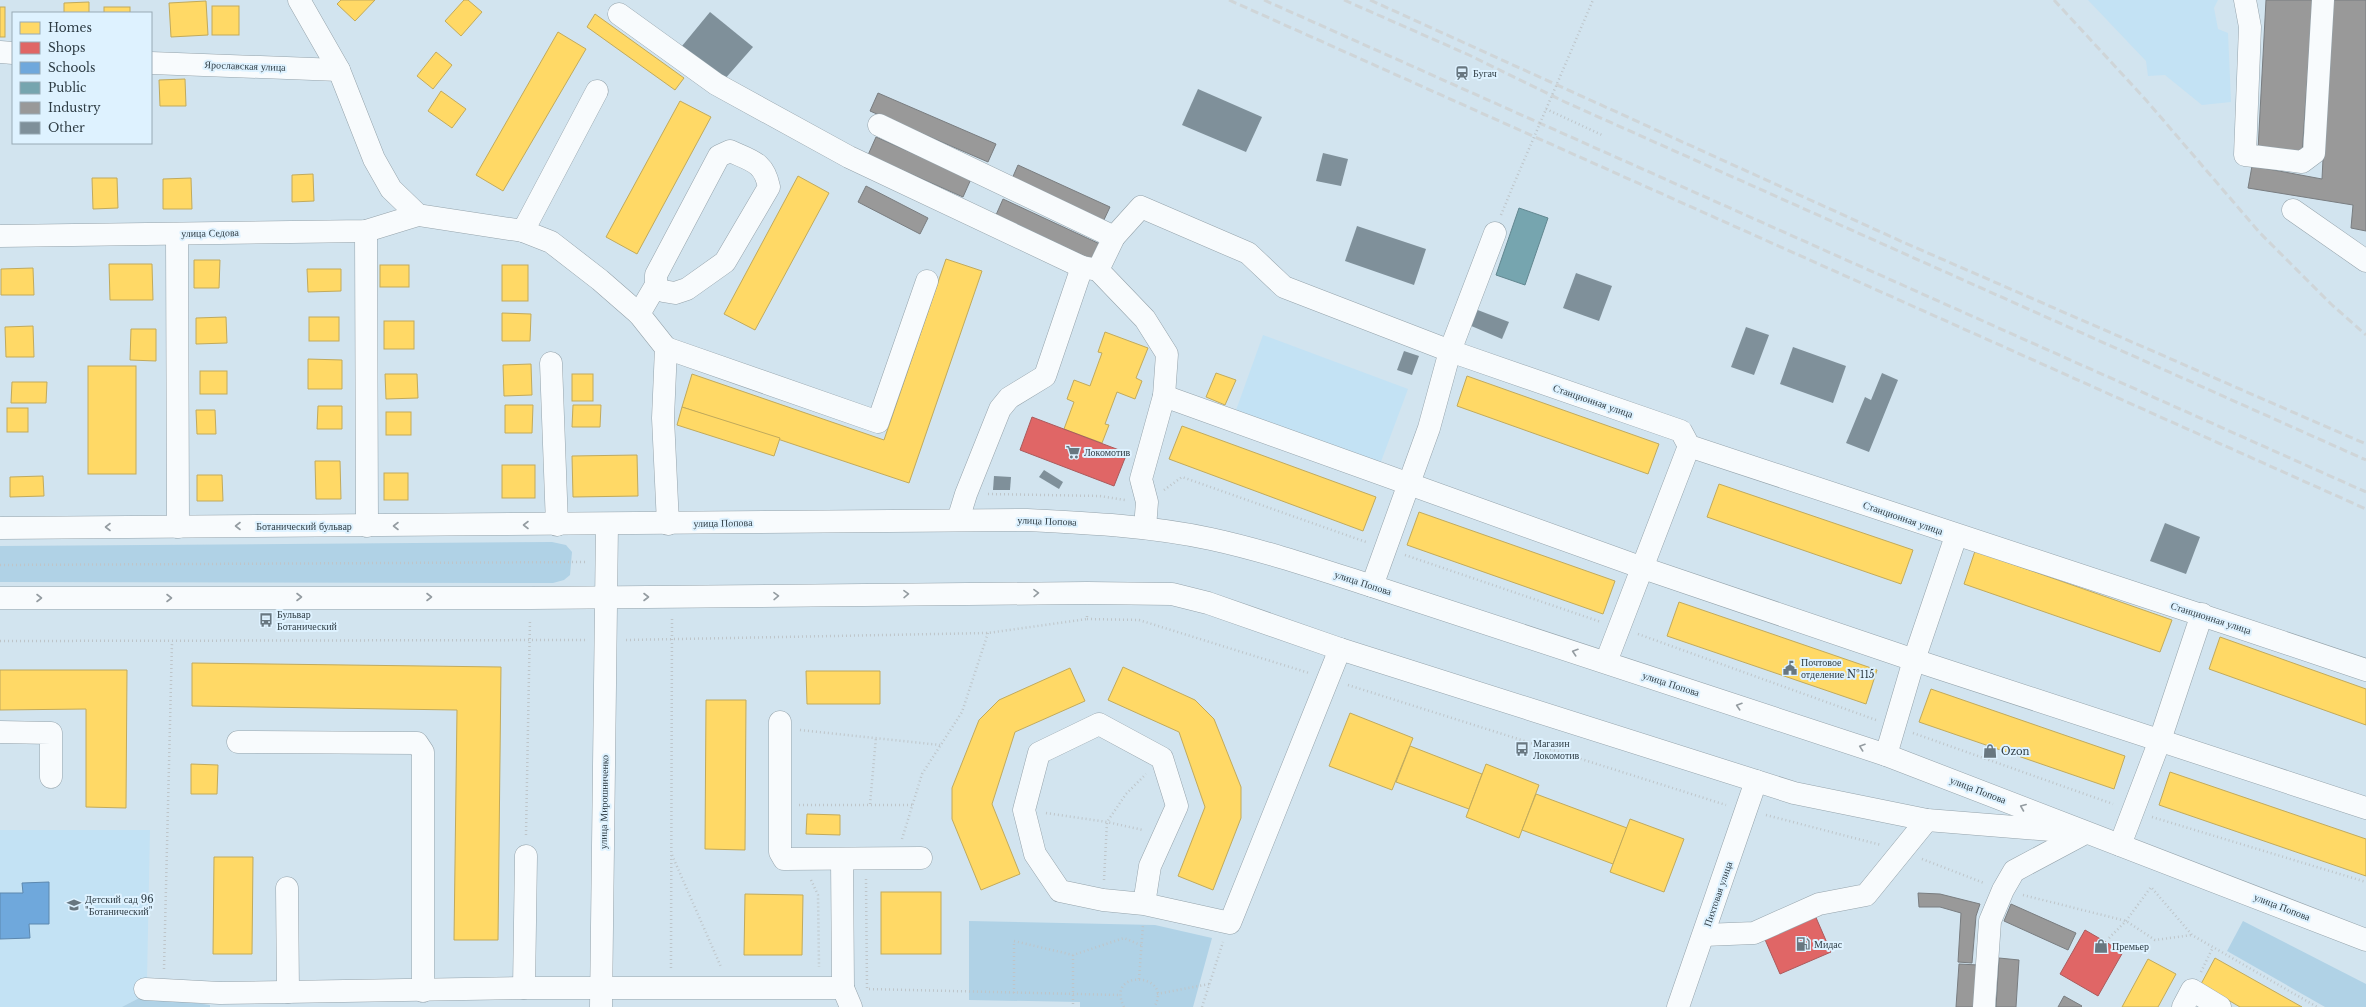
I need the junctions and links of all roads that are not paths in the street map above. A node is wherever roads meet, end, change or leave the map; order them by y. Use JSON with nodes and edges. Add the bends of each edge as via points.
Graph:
{"nodes":[{"id":1,"x":299,"y":0,"type":"edge"},
{"id":2,"x":2245,"y":0,"type":"edge"},
{"id":3,"x":2323,"y":0,"type":"edge"},
{"id":4,"x":619,"y":14,"type":"dead end"},
{"id":5,"x":0,"y":52,"type":"edge"},
{"id":6,"x":12,"y":53,"type":"edge"},
{"id":7,"x":152,"y":63,"type":"edge"},
{"id":8,"x":339,"y":70,"type":"junction"},
{"id":9,"x":597,"y":91,"type":"dead end"},
{"id":10,"x":879,"y":125,"type":"dead end"},
{"id":11,"x":2293,"y":210,"type":"dead end"},
{"id":12,"x":418,"y":215,"type":"junction"},
{"id":13,"x":366,"y":231,"type":"junction"},
{"id":14,"x":523,"y":231,"type":"junction"},
{"id":15,"x":1494,"y":233,"type":"road end"},
{"id":16,"x":177,"y":234,"type":"junction"},
{"id":17,"x":0,"y":236,"type":"edge"},
{"id":18,"x":1114,"y":237,"type":"junction"},
{"id":19,"x":2366,"y":261,"type":"edge"},
{"id":20,"x":1090,"y":269,"type":"junction"},
{"id":21,"x":927,"y":281,"type":"dead end"},
{"id":22,"x":656,"y":285,"type":"junction"},
{"id":23,"x":639,"y":314,"type":"junction"},
{"id":24,"x":666,"y":348,"type":"junction"},
{"id":25,"x":1450,"y":351,"type":"junction"},
{"id":26,"x":551,"y":363,"type":"dead end"},
{"id":27,"x":1164,"y":396,"type":"junction"},
{"id":28,"x":1689,"y":446,"type":"junction"},
{"id":29,"x":1408,"y":483,"type":"junction"},
{"id":30,"x":958,"y":520,"type":"junction"},
{"id":31,"x":607,"y":524,"type":"junction"},
{"id":32,"x":668,"y":524,"type":"junction"},
{"id":33,"x":557,"y":525,"type":"junction"},
{"id":34,"x":367,"y":526,"type":"junction"},
{"id":35,"x":178,"y":527,"type":"junction"},
{"id":36,"x":0,"y":528,"type":"edge"},
{"id":37,"x":1145,"y":528,"type":"junction"},
{"id":38,"x":1956,"y":536,"type":"junction"},
{"id":39,"x":1643,"y":568,"type":"junction"},
{"id":40,"x":1372,"y":586,"type":"junction"},
{"id":41,"x":607,"y":597,"type":"junction"},
{"id":42,"x":0,"y":598,"type":"edge"},
{"id":43,"x":2202,"y":614,"type":"junction"},
{"id":44,"x":1340,"y":649,"type":"junction"},
{"id":45,"x":1914,"y":660,"type":"junction"},
{"id":46,"x":1606,"y":662,"type":"junction"},
{"id":47,"x":2366,"y":670,"type":"edge"},
{"id":48,"x":780,"y":727,"type":"road end"},
{"id":49,"x":0,"y":732,"type":"edge"},
{"id":50,"x":2160,"y":740,"type":"junction"},
{"id":51,"x":238,"y":742,"type":"dead end"},
{"id":52,"x":1886,"y":755,"type":"junction"},
{"id":53,"x":51,"y":777,"type":"dead end"},
{"id":54,"x":1756,"y":781,"type":"junction"},
{"id":55,"x":2366,"y":808,"type":"edge"},
{"id":56,"x":1927,"y":820,"type":"junction"},
{"id":57,"x":2085,"y":833,"type":"junction"},
{"id":58,"x":2120,"y":845,"type":"junction"},
{"id":59,"x":526,"y":856,"type":"road end"},
{"id":60,"x":921,"y":858,"type":"dead end"},
{"id":61,"x":842,"y":859,"type":"junction"},
{"id":62,"x":287,"y":888,"type":"dead end"},
{"id":63,"x":1144,"y":904,"type":"junction"},
{"id":64,"x":1704,"y":935,"type":"junction"},
{"id":65,"x":2366,"y":940,"type":"edge"},
{"id":66,"x":524,"y":988,"type":"junction"},
{"id":67,"x":145,"y":989,"type":"dead end"},
{"id":68,"x":423,"y":991,"type":"junction"},
{"id":69,"x":288,"y":992,"type":"junction"},
{"id":70,"x":773,"y":997,"type":"edge"},
{"id":71,"x":601,"y":998,"type":"edge"},
{"id":72,"x":847,"y":998,"type":"edge"},
{"id":73,"x":2188,"y":999,"type":"edge"},
{"id":74,"x":220,"y":1000,"type":"edge"},
{"id":75,"x":1678,"y":1007,"type":"edge"},
{"id":76,"x":1984,"y":1007,"type":"edge"},
{"id":77,"x":2220,"y":1007,"type":"edge"}],
"edges":[{"from":1,"to":8,"type":"street"},
{"from":2,"to":3,"type":"street","via":[[2250,26],[2245,155],[2302,162],[2314,153]]},
{"from":4,"to":20,"type":"street","via":[[716,84],[850,157]]},
{"from":5,"to":6,"type":"street"},
{"from":7,"to":8,"type":"street","name":"Ярославская улица"},
{"from":8,"to":12,"type":"street","via":[[374,159],[391,189]]},
{"from":9,"to":14,"type":"street"},
{"from":10,"to":18,"type":"street"},
{"from":11,"to":19,"type":"street"},
{"from":12,"to":13,"type":"street","name":"улица Седова"},
{"from":12,"to":14,"type":"street"},
{"from":13,"to":16,"type":"street","name":"улица Седова"},
{"from":13,"to":34,"type":"street"},
{"from":14,"to":23,"type":"street","via":[[551,242]]},
{"from":15,"to":25,"type":"street"},
{"from":16,"to":17,"type":"street","name":"улица Седова"},
{"from":16,"to":35,"type":"street"},
{"from":18,"to":20,"type":"street"},
{"from":18,"to":25,"type":"street","name":"Станционная улица","via":[[1141,207],[1248,253],[1284,286]]},
{"from":20,"to":27,"type":"street","via":[[1145,319],[1167,354]]},
{"from":20,"to":30,"type":"street","via":[[1045,376],[1009,398],[1000,409]]},
{"from":21,"to":24,"type":"street","via":[[878,422]]},
{"from":22,"to":22,"type":"street","via":[[656,275],[719,156],[730,151],[761,165],[769,187],[726,262],[687,289],[675,293],[664,291]]},
{"from":22,"to":23,"type":"street"},
{"from":23,"to":24,"type":"street"},
{"from":24,"to":32,"type":"street","via":[[663,418]]},
{"from":25,"to":28,"type":"street","name":"Станционная улица","via":[[1681,431]]},
{"from":25,"to":29,"type":"street","via":[[1429,428]]},
{"from":26,"to":33,"type":"street"},
{"from":27,"to":29,"type":"street"},
{"from":27,"to":37,"type":"street","via":[[1141,480],[1147,502]]},
{"from":28,"to":38,"type":"street","name":"Станционная улица"},
{"from":28,"to":39,"type":"street"},
{"from":29,"to":39,"type":"street"},
{"from":29,"to":40,"type":"street"},
{"from":30,"to":32,"type":"street","name":"улица Попова"},
{"from":30,"to":37,"type":"street","name":"улица Попова","via":[[1027,520]]},
{"from":31,"to":32,"type":"street","name":"улица Попова"},
{"from":31,"to":33,"type":"street","name":"Ботанический бульвар"},
{"from":31,"to":41,"type":"street","name":"улица Мирошниченко"},
{"from":33,"to":34,"type":"street","name":"Ботанический бульвар","one_way":true},
{"from":34,"to":35,"type":"street","name":"Ботанический бульвар","one_way":true},
{"from":35,"to":36,"type":"street","name":"Ботанический бульвар","one_way":true},
{"from":37,"to":40,"type":"street","name":"улица Попова","via":[[1211,539]]},
{"from":38,"to":43,"type":"street","name":"Станционная улица"},
{"from":38,"to":45,"type":"street"},
{"from":39,"to":45,"type":"street"},
{"from":39,"to":46,"type":"street"},
{"from":46,"to":40,"type":"street","name":"улица Попова","one_way":true},
{"from":42,"to":41,"type":"street","one_way":true},
{"from":41,"to":44,"type":"street","name":"улица Попова","one_way":true,"via":[[1172,594],[1208,603]]},
{"from":41,"to":71,"type":"street","name":"улица Мирошниченко"},
{"from":43,"to":47,"type":"street","name":"Станционная улица"},
{"from":43,"to":50,"type":"street"},
{"from":44,"to":54,"type":"street","name":"улица Попова"},
{"from":44,"to":63,"type":"street","via":[[1230,923]]},
{"from":45,"to":50,"type":"street"},
{"from":45,"to":52,"type":"street"},
{"from":52,"to":46,"type":"street","name":"улица Попова","one_way":true},
{"from":48,"to":61,"type":"street","via":[[780,852],[784,858]]},
{"from":49,"to":53,"type":"street","via":[[51,733]]},
{"from":50,"to":55,"type":"street"},
{"from":50,"to":58,"type":"street"},
{"from":51,"to":68,"type":"street","via":[[417,743],[423,752]]},
{"from":57,"to":52,"type":"street","name":"улица Попова","one_way":true,"via":[[1992,794]]},
{"from":54,"to":56,"type":"street","name":"улица Попова","via":[[1794,793]]},
{"from":54,"to":64,"type":"street","name":"Пихтовая улица"},
{"from":56,"to":57,"type":"street","name":"улица Попова"},
{"from":56,"to":64,"type":"street","via":[[1866,895],[1819,904],[1754,933]]},
{"from":57,"to":58,"type":"street","name":"улица Попова"},
{"from":57,"to":76,"type":"street","via":[[2014,871],[1990,922]]},
{"from":58,"to":65,"type":"street","name":"улица Попова"},
{"from":59,"to":66,"type":"street"},
{"from":60,"to":61,"type":"street"},
{"from":61,"to":72,"type":"street"},
{"from":62,"to":69,"type":"street"},
{"from":63,"to":63,"type":"street","via":[[1150,866],[1177,806],[1162,758],[1098,724],[1039,753],[1024,810],[1035,854],[1060,891],[1103,900]]},
{"from":64,"to":75,"type":"street","name":"Пихтовая улица"},
{"from":66,"to":68,"type":"street"},
{"from":66,"to":71,"type":"street"},
{"from":67,"to":74,"type":"street"},
{"from":68,"to":69,"type":"street"},
{"from":69,"to":74,"type":"street"},
{"from":70,"to":71,"type":"street","via":[[672,988]]},
{"from":70,"to":72,"type":"street"},
{"from":73,"to":77,"type":"street"}]}
